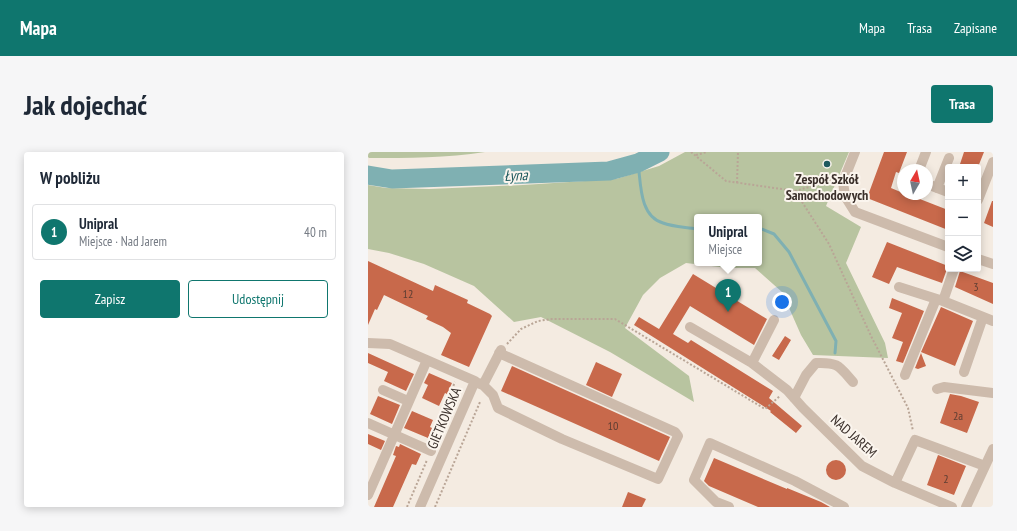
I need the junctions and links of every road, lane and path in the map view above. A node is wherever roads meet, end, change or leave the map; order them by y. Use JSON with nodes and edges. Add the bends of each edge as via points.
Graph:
{"nodes":[{"id":1,"x":691,"y":152,"type":"edge"},
{"id":2,"x":706,"y":152,"type":"edge"},
{"id":3,"x":738,"y":152,"type":"edge"},
{"id":4,"x":855,"y":152,"type":"edge"},
{"id":5,"x":926,"y":152,"type":"edge"},
{"id":6,"x":696,"y":156,"type":"junction"},
{"id":7,"x":949,"y":158,"type":"dead end"},
{"id":8,"x":993,"y":162,"type":"edge"},
{"id":9,"x":921,"y":164,"type":"edge"},
{"id":10,"x":844,"y":178,"type":"junction"},
{"id":11,"x":737,"y":182,"type":"junction"},
{"id":12,"x":933,"y":186,"type":"edge"},
{"id":13,"x":937,"y":188,"type":"junction"},
{"id":14,"x":795,"y":191,"type":"junction"},
{"id":15,"x":945,"y":191,"type":"edge"},
{"id":16,"x":981,"y":192,"type":"edge"},
{"id":17,"x":842,"y":196,"type":"dead end"},
{"id":18,"x":945,"y":246,"type":"edge"},
{"id":19,"x":981,"y":260,"type":"edge"},
{"id":20,"x":993,"y":264,"type":"edge"},
{"id":21,"x":953,"y":272,"type":"edge"},
{"id":22,"x":899,"y":287,"type":"dead end"},
{"id":23,"x":939,"y":300,"type":"junction"},
{"id":24,"x":983,"y":317,"type":"junction"},
{"id":25,"x":774,"y":320,"type":"dead end"},
{"id":26,"x":993,"y":321,"type":"edge"},
{"id":27,"x":690,"y":327,"type":"dead end"},
{"id":28,"x":368,"y":343,"type":"edge"},
{"id":29,"x":500,"y":351,"type":"junction"},
{"id":30,"x":427,"y":360,"type":"junction"},
{"id":31,"x":752,"y":363,"type":"junction"},
{"id":32,"x":964,"y":372,"type":"dead end"},
{"id":33,"x":905,"y":375,"type":"dead end"},
{"id":34,"x":853,"y":382,"type":"dead end"},
{"id":35,"x":479,"y":383,"type":"junction"},
{"id":36,"x":937,"y":389,"type":"dead end"},
{"id":37,"x":383,"y":390,"type":"dead end"},
{"id":38,"x":787,"y":390,"type":"junction"},
{"id":39,"x":993,"y":393,"type":"edge"},
{"id":40,"x":794,"y":398,"type":"junction"},
{"id":41,"x":408,"y":401,"type":"junction"},
{"id":42,"x":480,"y":402,"type":"dead end"},
{"id":43,"x":368,"y":423,"type":"edge"},
{"id":44,"x":394,"y":435,"type":"junction"},
{"id":45,"x":915,"y":440,"type":"junction"},
{"id":46,"x":993,"y":449,"type":"edge"},
{"id":47,"x":431,"y":451,"type":"dead end"},
{"id":48,"x":985,"y":466,"type":"junction"},
{"id":49,"x":895,"y":483,"type":"junction"},
{"id":50,"x":368,"y":495,"type":"edge"},
{"id":51,"x":715,"y":504,"type":"edge"},
{"id":52,"x":420,"y":507,"type":"edge"},
{"id":53,"x":435,"y":507,"type":"edge"},
{"id":54,"x":729,"y":507,"type":"edge"},
{"id":55,"x":844,"y":507,"type":"edge"},
{"id":56,"x":952,"y":507,"type":"edge"},
{"id":57,"x":966,"y":507,"type":"edge"}],
"edges":[{"from":1,"to":6,"type":"path"},
{"from":2,"to":6,"type":"path"},
{"from":3,"to":11,"type":"path"},
{"from":4,"to":10,"type":"street"},
{"from":5,"to":9,"type":"street"},
{"from":6,"to":11,"type":"path","via":[[726,181]]},
{"from":7,"to":13,"type":"street"},
{"from":8,"to":16,"type":"street"},
{"from":10,"to":14,"type":"path"},
{"from":10,"to":18,"type":"street","via":[[848,203],[855,212]]},
{"from":11,"to":14,"type":"path"},
{"from":12,"to":13,"type":"street"},
{"from":13,"to":15,"type":"street"},
{"from":14,"to":17,"type":"path","via":[[821,200]]},
{"from":14,"to":45,"type":"path","via":[[829,244],[871,336],[908,408]]},
{"from":19,"to":20,"type":"street"},
{"from":21,"to":23,"type":"street"},
{"from":22,"to":23,"type":"street"},
{"from":23,"to":24,"type":"street"},
{"from":23,"to":33,"type":"street"},
{"from":24,"to":26,"type":"street"},
{"from":24,"to":32,"type":"street"},
{"from":25,"to":31,"type":"street"},
{"from":27,"to":31,"type":"street","name":"NAD JAREM"},
{"from":28,"to":30,"type":"street","name":"GIETKOWSKA","via":[[390,344]]},
{"from":29,"to":35,"type":"street"},
{"from":29,"to":35,"type":"street","via":[[675,432],[678,436],[658,480],[562,439],[498,408],[493,395]]},
{"from":29,"to":38,"type":"path","via":[[521,329],[538,321],[615,319],[765,409]]},
{"from":30,"to":35,"type":"street","name":"GIETKOWSKA"},
{"from":30,"to":41,"type":"street"},
{"from":31,"to":38,"type":"street","name":"NAD JAREM"},
{"from":34,"to":40,"type":"street","via":[[840,367],[829,362],[816,363],[806,375]]},
{"from":35,"to":52,"type":"street","name":"GIETKOWSKA"},
{"from":36,"to":39,"type":"street","via":[[944,387]]},
{"from":37,"to":41,"type":"street"},
{"from":38,"to":40,"type":"street","name":"NAD JAREM"},
{"from":40,"to":49,"type":"street","name":"NAD JAREM","via":[[862,466]]},
{"from":41,"to":44,"type":"street"},
{"from":42,"to":53,"type":"path"},
{"from":43,"to":44,"type":"street"},
{"from":44,"to":47,"type":"street"},
{"from":44,"to":50,"type":"street"},
{"from":45,"to":48,"type":"street"},
{"from":45,"to":49,"type":"street"},
{"from":46,"to":48,"type":"street"},
{"from":48,"to":57,"type":"street"},
{"from":49,"to":56,"type":"street","name":"NAD JAREM"},
{"from":51,"to":54,"type":"street"},
{"from":51,"to":55,"type":"street","via":[[694,480],[710,443]]}]}
